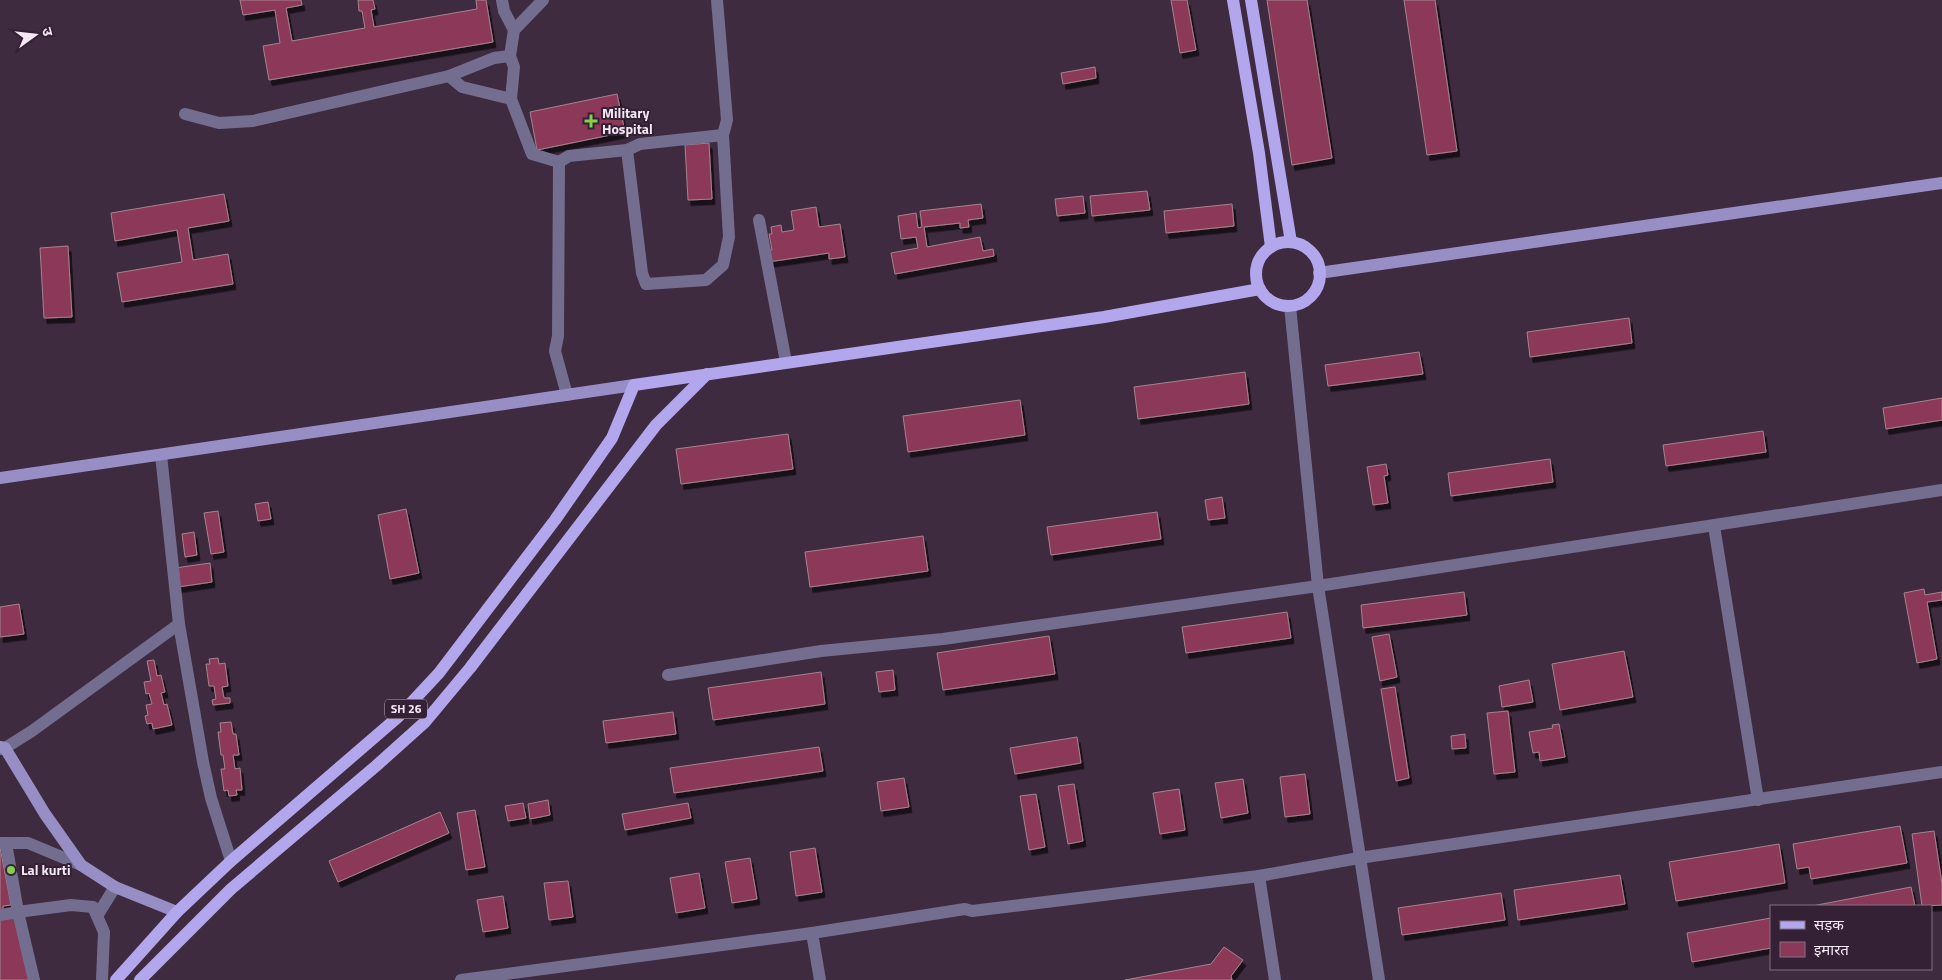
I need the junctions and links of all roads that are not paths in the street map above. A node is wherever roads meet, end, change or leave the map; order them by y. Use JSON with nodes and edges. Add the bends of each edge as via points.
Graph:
{"nodes":[{"id":1,"x":502,"y":0,"type":"edge"},
{"id":2,"x":543,"y":0,"type":"edge"},
{"id":3,"x":717,"y":0,"type":"edge"},
{"id":4,"x":1233,"y":0,"type":"edge"},
{"id":5,"x":1251,"y":0,"type":"edge"},
{"id":6,"x":514,"y":30,"type":"junction"},
{"id":7,"x":510,"y":56,"type":"junction"},
{"id":8,"x":449,"y":76,"type":"junction"},
{"id":9,"x":511,"y":99,"type":"junction"},
{"id":10,"x":185,"y":114,"type":"dead end"},
{"id":11,"x":723,"y":135,"type":"junction"},
{"id":12,"x":627,"y":150,"type":"junction"},
{"id":13,"x":559,"y":162,"type":"junction"},
{"id":14,"x":1942,"y":183,"type":"edge"},
{"id":15,"x":759,"y":220,"type":"dead end"},
{"id":16,"x":1291,"y":242,"type":"junction"},
{"id":17,"x":1271,"y":247,"type":"junction"},
{"id":18,"x":1320,"y":273,"type":"junction"},
{"id":19,"x":1260,"y":289,"type":"junction"},
{"id":20,"x":1290,"y":306,"type":"junction"},
{"id":21,"x":786,"y":362,"type":"junction"},
{"id":22,"x":706,"y":374,"type":"junction"},
{"id":23,"x":634,"y":385,"type":"junction"},
{"id":24,"x":567,"y":395,"type":"junction"},
{"id":25,"x":161,"y":455,"type":"junction"},
{"id":26,"x":0,"y":478,"type":"edge"},
{"id":27,"x":1942,"y":490,"type":"edge"},
{"id":28,"x":1714,"y":526,"type":"junction"},
{"id":29,"x":1318,"y":586,"type":"junction"},
{"id":30,"x":179,"y":624,"type":"junction"},
{"id":31,"x":668,"y":676,"type":"dead end"},
{"id":32,"x":2,"y":748,"type":"edge"},
{"id":33,"x":1942,"y":772,"type":"edge"},
{"id":34,"x":1758,"y":800,"type":"junction"},
{"id":35,"x":3,"y":843,"type":"edge"},
{"id":36,"x":1359,"y":858,"type":"junction"},
{"id":37,"x":232,"y":861,"type":"junction"},
{"id":38,"x":81,"y":865,"type":"junction"},
{"id":39,"x":1259,"y":876,"type":"junction"},
{"id":40,"x":116,"y":887,"type":"junction"},
{"id":41,"x":18,"y":912,"type":"junction"},
{"id":42,"x":177,"y":912,"type":"junction"},
{"id":43,"x":0,"y":915,"type":"edge"},
{"id":44,"x":97,"y":916,"type":"junction"},
{"id":45,"x":812,"y":933,"type":"junction"},
{"id":46,"x":34,"y":980,"type":"edge"},
{"id":47,"x":102,"y":980,"type":"edge"},
{"id":48,"x":116,"y":980,"type":"edge"},
{"id":49,"x":140,"y":980,"type":"edge"},
{"id":50,"x":461,"y":980,"type":"edge"},
{"id":51,"x":820,"y":980,"type":"edge"},
{"id":52,"x":1276,"y":980,"type":"edge"},
{"id":53,"x":1379,"y":980,"type":"edge"}],
"edges":[{"from":1,"to":6,"type":"street"},
{"from":2,"to":6,"type":"street"},
{"from":3,"to":11,"type":"street","via":[[727,120]]},
{"from":4,"to":17,"type":"main road"},
{"from":5,"to":16,"type":"main road"},
{"from":6,"to":7,"type":"street"},
{"from":7,"to":8,"type":"street","via":[[494,58]]},
{"from":7,"to":9,"type":"street","via":[[514,67]]},
{"from":8,"to":9,"type":"street","via":[[462,87]]},
{"from":8,"to":10,"type":"street","via":[[253,121],[219,123]]},
{"from":9,"to":13,"type":"street","via":[[532,154]]},
{"from":11,"to":12,"type":"street","via":[[640,144]]},
{"from":11,"to":12,"type":"street","via":[[729,236],[723,265],[706,280],[646,284]]},
{"from":12,"to":13,"type":"street","via":[[568,156]]},
{"from":13,"to":24,"type":"street","via":[[558,336],[555,351]]},
{"from":14,"to":18,"type":"main road"},
{"from":15,"to":21,"type":"street"},
{"from":16,"to":17,"type":"main road"},
{"from":16,"to":18,"type":"main road","via":[[1310,250]]},
{"from":17,"to":19,"type":"main road","via":[[1258,262],[1256,272]]},
{"from":18,"to":20,"type":"main road","via":[[1316,290],[1309,298]]},
{"from":19,"to":20,"type":"main road","via":[[1269,300]]},
{"from":19,"to":21,"type":"main road","via":[[1104,317]]},
{"from":20,"to":29,"type":"street"},
{"from":21,"to":22,"type":"main road"},
{"from":22,"to":23,"type":"main road"},
{"from":22,"to":49,"type":"main road","via":[[656,425],[425,722],[231,888]]},
{"from":23,"to":24,"type":"main road"},
{"from":23,"to":37,"type":"main road","number":"SH 26","via":[[612,438],[440,673],[398,717]]},
{"from":24,"to":25,"type":"main road"},
{"from":25,"to":26,"type":"main road"},
{"from":25,"to":30,"type":"street"},
{"from":27,"to":28,"type":"street"},
{"from":28,"to":29,"type":"street"},
{"from":28,"to":34,"type":"street"},
{"from":29,"to":31,"type":"street","via":[[943,639],[821,651]]},
{"from":29,"to":36,"type":"street"},
{"from":30,"to":32,"type":"street","via":[[32,731]]},
{"from":30,"to":37,"type":"street","via":[[206,780]]},
{"from":32,"to":38,"type":"main road"},
{"from":33,"to":34,"type":"street"},
{"from":34,"to":36,"type":"street"},
{"from":35,"to":38,"type":"street","via":[[28,843]]},
{"from":35,"to":41,"type":"street"},
{"from":36,"to":39,"type":"street"},
{"from":36,"to":53,"type":"street"},
{"from":37,"to":42,"type":"main road","number":"SH 26"},
{"from":38,"to":40,"type":"main road"},
{"from":39,"to":45,"type":"street","via":[[972,911],[965,909]]},
{"from":39,"to":52,"type":"street"},
{"from":40,"to":42,"type":"main road"},
{"from":40,"to":44,"type":"street"},
{"from":41,"to":43,"type":"street"},
{"from":41,"to":44,"type":"street","via":[[71,905],[93,906]]},
{"from":41,"to":46,"type":"street"},
{"from":42,"to":48,"type":"main road","number":"SH 26"},
{"from":44,"to":47,"type":"street","via":[[104,932]]},
{"from":45,"to":50,"type":"street"},
{"from":45,"to":51,"type":"street"}]}
